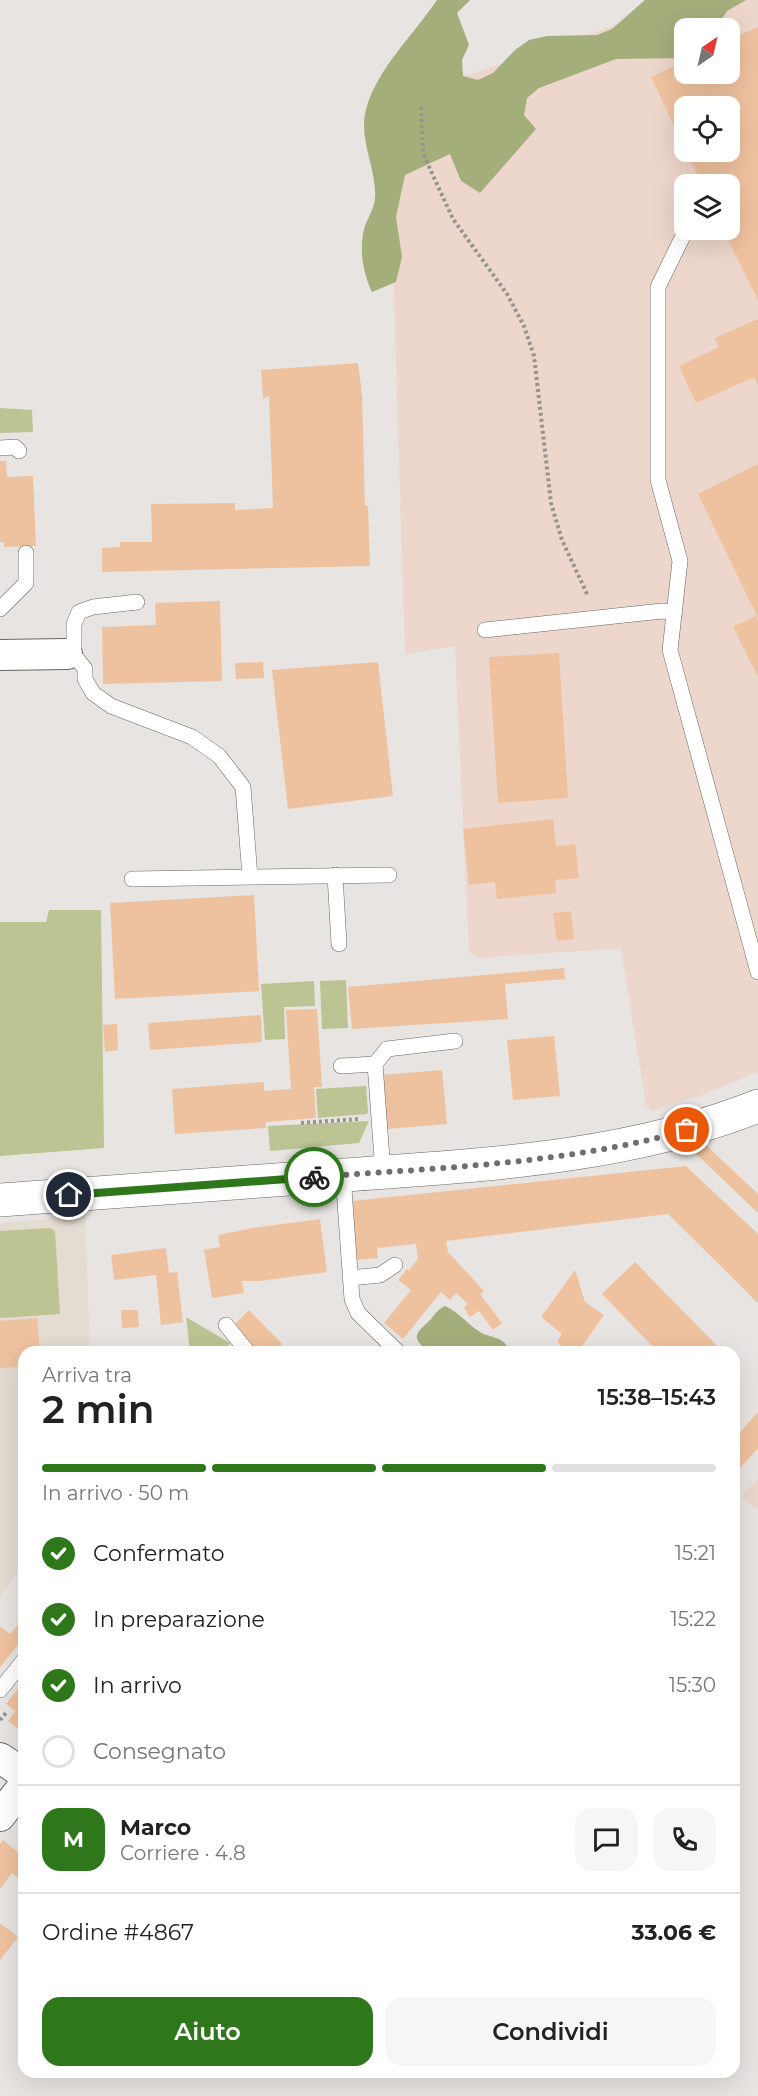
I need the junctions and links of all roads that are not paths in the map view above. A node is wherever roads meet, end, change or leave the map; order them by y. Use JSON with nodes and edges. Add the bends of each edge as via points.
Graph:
{"nodes":[{"id":1,"x":681,"y":240,"type":"edge"},
{"id":2,"x":0,"y":448,"type":"edge"},
{"id":3,"x":19,"y":451,"type":"dead end"},
{"id":4,"x":26,"y":553,"type":"dead end"},
{"id":5,"x":137,"y":603,"type":"dead end"},
{"id":6,"x":0,"y":609,"type":"edge"},
{"id":7,"x":675,"y":612,"type":"junction"},
{"id":8,"x":486,"y":630,"type":"dead end"},
{"id":9,"x":67,"y":654,"type":"junction"},
{"id":10,"x":0,"y":656,"type":"edge"},
{"id":11,"x":335,"y":875,"type":"junction"},
{"id":12,"x":389,"y":875,"type":"dead end"},
{"id":13,"x":250,"y":877,"type":"junction"},
{"id":14,"x":132,"y":879,"type":"dead end"},
{"id":15,"x":339,"y":944,"type":"dead end"},
{"id":16,"x":758,"y":972,"type":"edge"},
{"id":17,"x":455,"y":1041,"type":"dead end"},
{"id":18,"x":375,"y":1064,"type":"junction"},
{"id":19,"x":341,"y":1066,"type":"dead end"},
{"id":20,"x":758,"y":1106,"type":"edge"},
{"id":21,"x":382,"y":1172,"type":"junction"},
{"id":22,"x":343,"y":1175,"type":"junction"},
{"id":23,"x":0,"y":1200,"type":"edge"},
{"id":24,"x":395,"y":1265,"type":"dead end"},
{"id":25,"x":350,"y":1278,"type":"junction"},
{"id":26,"x":226,"y":1325,"type":"dead end"},
{"id":27,"x":243,"y":1346,"type":"edge"},
{"id":28,"x":392,"y":1346,"type":"edge"},
{"id":29,"x":18,"y":1667,"type":"edge"},
{"id":30,"x":0,"y":1689,"type":"edge"},
{"id":31,"x":0,"y":1758,"type":"edge"},
{"id":32,"x":18,"y":1770,"type":"edge"},
{"id":33,"x":18,"y":1793,"type":"edge"},
{"id":34,"x":0,"y":1816,"type":"edge"}],
"edges":[{"from":1,"to":7,"type":"lane","via":[[658,287],[658,480],[680,561]]},
{"from":2,"to":3,"type":"lane","via":[[15,447]]},
{"from":4,"to":6,"type":"lane","via":[[27,583]]},
{"from":5,"to":9,"type":"lane","via":[[79,612],[74,624],[74,647]]},
{"from":7,"to":8,"type":"lane"},
{"from":7,"to":16,"type":"lane","via":[[670,650]]},
{"from":9,"to":10,"type":"street"},
{"from":9,"to":13,"type":"lane","via":[[86,669],[85,679],[102,700],[192,736],[219,756],[243,787]]},
{"from":11,"to":12,"type":"lane"},
{"from":11,"to":13,"type":"lane"},
{"from":11,"to":15,"type":"lane"},
{"from":13,"to":14,"type":"lane"},
{"from":17,"to":18,"type":"lane","via":[[387,1048]]},
{"from":18,"to":19,"type":"lane"},
{"from":18,"to":21,"type":"lane"},
{"from":20,"to":21,"type":"street","via":[[651,1141],[537,1159]]},
{"from":21,"to":22,"type":"street"},
{"from":22,"to":23,"type":"street"},
{"from":22,"to":25,"type":"lane"},
{"from":24,"to":25,"type":"lane","via":[[380,1275]]},
{"from":25,"to":28,"type":"lane","via":[[358,1313]]},
{"from":26,"to":27,"type":"lane"},
{"from":29,"to":30,"type":"lane"},
{"from":31,"to":32,"type":"street"},
{"from":33,"to":34,"type":"street"}]}
